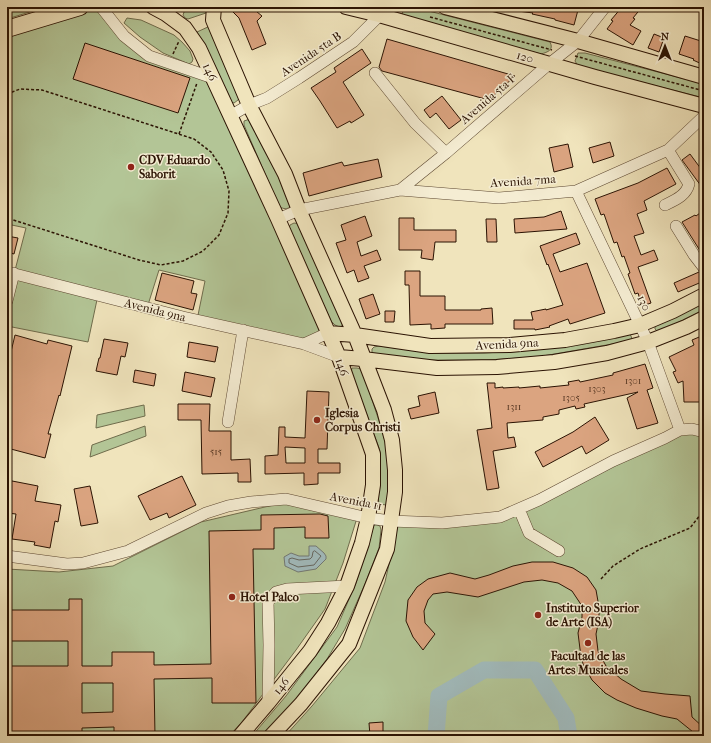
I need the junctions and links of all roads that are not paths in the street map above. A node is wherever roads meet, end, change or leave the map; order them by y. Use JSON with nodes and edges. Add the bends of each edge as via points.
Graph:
{"nodes":[{"id":1,"x":80,"y":7,"type":"edge"},
{"id":2,"x":101,"y":7,"type":"edge"},
{"id":3,"x":153,"y":7,"type":"edge"},
{"id":4,"x":214,"y":7,"type":"edge"},
{"id":5,"x":346,"y":7,"type":"edge"},
{"id":6,"x":445,"y":7,"type":"edge"},
{"id":7,"x":605,"y":7,"type":"edge"},
{"id":8,"x":383,"y":11,"type":"edge"},
{"id":9,"x":7,"y":29,"type":"edge"},
{"id":10,"x":578,"y":41,"type":"junction"},
{"id":11,"x":549,"y":64,"type":"junction"},
{"id":12,"x":375,"y":73,"type":"dead end"},
{"id":13,"x":206,"y":76,"type":"junction"},
{"id":14,"x":704,"y":77,"type":"edge"},
{"id":15,"x":249,"y":105,"type":"junction"},
{"id":16,"x":704,"y":106,"type":"edge"},
{"id":17,"x":230,"y":116,"type":"junction"},
{"id":18,"x":704,"y":116,"type":"edge"},
{"id":19,"x":668,"y":150,"type":"junction"},
{"id":20,"x":446,"y":153,"type":"junction"},
{"id":21,"x":400,"y":190,"type":"junction"},
{"id":22,"x":576,"y":191,"type":"junction"},
{"id":23,"x":665,"y":206,"type":"dead end"},
{"id":24,"x":299,"y":210,"type":"junction"},
{"id":25,"x":278,"y":219,"type":"junction"},
{"id":26,"x":676,"y":226,"type":"dead end"},
{"id":27,"x":704,"y":268,"type":"edge"},
{"id":28,"x":10,"y":272,"type":"edge"},
{"id":29,"x":704,"y":294,"type":"edge"},
{"id":30,"x":7,"y":301,"type":"edge"},
{"id":31,"x":704,"y":318,"type":"edge"},
{"id":32,"x":640,"y":324,"type":"junction"},
{"id":33,"x":243,"y":330,"type":"junction"},
{"id":34,"x":328,"y":333,"type":"junction"},
{"id":35,"x":355,"y":335,"type":"junction"},
{"id":36,"x":648,"y":342,"type":"junction"},
{"id":37,"x":304,"y":344,"type":"junction"},
{"id":38,"x":338,"y":357,"type":"junction"},
{"id":39,"x":363,"y":359,"type":"junction"},
{"id":40,"x":228,"y":422,"type":"dead end"},
{"id":41,"x":680,"y":430,"type":"junction"},
{"id":42,"x":704,"y":432,"type":"edge"},
{"id":43,"x":519,"y":509,"type":"junction"},
{"id":44,"x":368,"y":518,"type":"junction"},
{"id":45,"x":391,"y":521,"type":"junction"},
{"id":46,"x":559,"y":551,"type":"dead end"},
{"id":47,"x":7,"y":556,"type":"edge"},
{"id":48,"x":347,"y":586,"type":"junction"},
{"id":49,"x":268,"y":703,"type":"junction"},
{"id":50,"x":240,"y":736,"type":"edge"},
{"id":51,"x":272,"y":736,"type":"edge"}],
"edges":[{"from":1,"to":9,"type":"highway"},
{"from":2,"to":13,"type":"street","via":[[124,36],[149,56]]},
{"from":3,"to":13,"type":"main road","name":"146","via":[[185,28],[199,48]]},
{"from":4,"to":15,"type":"main road","name":"146","via":[[213,20]]},
{"from":5,"to":8,"type":"main road","name":"120"},
{"from":6,"to":10,"type":"main road"},
{"from":7,"to":10,"type":"street","name":"Avenida 5ta F"},
{"from":8,"to":11,"type":"main road","name":"120"},
{"from":8,"to":15,"type":"street","name":"Avenida 5ta B","via":[[353,42],[267,98]]},
{"from":10,"to":11,"type":"street","name":"Avenida 5ta F"},
{"from":10,"to":14,"type":"main road"},
{"from":11,"to":16,"type":"main road","name":"120"},
{"from":11,"to":20,"type":"street","name":"Avenida 5ta F"},
{"from":12,"to":20,"type":"street","via":[[415,123]]},
{"from":13,"to":17,"type":"main road","name":"146"},
{"from":15,"to":17,"type":"street","name":"Avenida 5ta B"},
{"from":15,"to":24,"type":"main road","name":"146","via":[[285,174]]},
{"from":17,"to":25,"type":"main road","name":"146"},
{"from":18,"to":19,"type":"street","name":"Avenida 7ma"},
{"from":19,"to":22,"type":"street","name":"Avenida 7ma"},
{"from":19,"to":23,"type":"street","via":[[689,184],[684,194]]},
{"from":20,"to":21,"type":"street","name":"Avenida 5ta F"},
{"from":21,"to":22,"type":"street","name":"Avenida 7ma","via":[[499,198]]},
{"from":21,"to":24,"type":"street","name":"Avenida 7ma"},
{"from":22,"to":32,"type":"street","name":"130"},
{"from":24,"to":25,"type":"street","name":"Avenida 7ma"},
{"from":24,"to":35,"type":"main road","name":"146"},
{"from":25,"to":34,"type":"main road","name":"146"},
{"from":26,"to":27,"type":"street"},
{"from":28,"to":30,"type":"street"},
{"from":28,"to":33,"type":"street","name":"Avenida 9na"},
{"from":29,"to":32,"type":"main road","name":"Avenida 9na","via":[[673,311]]},
{"from":31,"to":36,"type":"main road","name":"Avenida 9na"},
{"from":32,"to":35,"type":"main road","name":"Avenida 9na","via":[[565,340],[510,345],[430,346]]},
{"from":32,"to":36,"type":"street","name":"130"},
{"from":33,"to":37,"type":"street","name":"Avenida 9na"},
{"from":33,"to":40,"type":"street"},
{"from":34,"to":35,"type":"main road","name":"Avenida 9na"},
{"from":34,"to":37,"type":"street","name":"Avenida 9na"},
{"from":34,"to":38,"type":"main road","name":"146"},
{"from":35,"to":39,"type":"main road","name":"146"},
{"from":36,"to":39,"type":"main road","name":"Avenida 9na","via":[[607,353],[554,362],[497,367],[437,368]]},
{"from":36,"to":41,"type":"street","name":"130"},
{"from":37,"to":38,"type":"street","name":"Avenida 9na"},
{"from":38,"to":39,"type":"main road","name":"Avenida 9na"},
{"from":38,"to":44,"type":"main road","name":"146","via":[[373,454],[373,485]]},
{"from":39,"to":45,"type":"main road","name":"146","via":[[384,410],[392,440],[395,492]]},
{"from":41,"to":42,"type":"street","name":"Avenida 11"},
{"from":41,"to":43,"type":"street","name":"Avenida 11"},
{"from":43,"to":45,"type":"street","name":"Avenida 11","via":[[500,517],[442,523]]},
{"from":43,"to":46,"type":"street","via":[[529,533]]},
{"from":44,"to":45,"type":"street","name":"Avenida 11"},
{"from":44,"to":47,"type":"street","name":"Avenida 11","via":[[286,500],[251,502],[206,513],[128,551],[83,563],[67,564]]},
{"from":44,"to":48,"type":"main road","name":"146"},
{"from":45,"to":51,"type":"main road","name":"146","via":[[386,549],[349,644]]},
{"from":48,"to":49,"type":"main road","name":"146","via":[[328,623],[310,650]]},
{"from":48,"to":49,"type":"street","via":[[287,588],[276,592],[268,602]]},
{"from":49,"to":50,"type":"main road","name":"146"}]}
